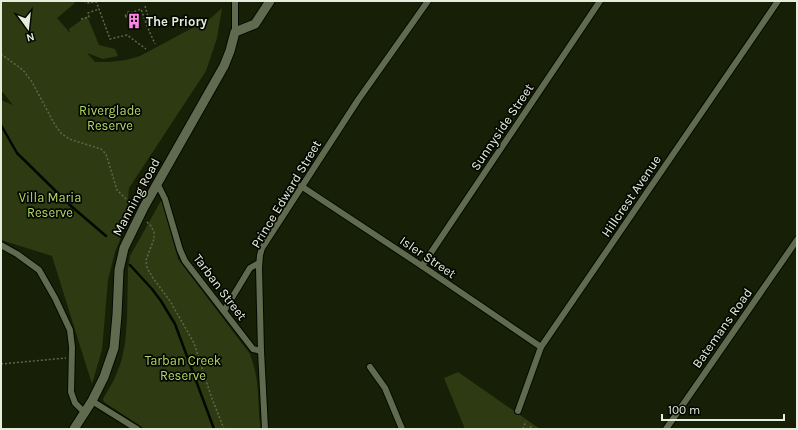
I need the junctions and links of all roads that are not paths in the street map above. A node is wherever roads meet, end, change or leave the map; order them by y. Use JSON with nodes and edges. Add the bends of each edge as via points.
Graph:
{"nodes":[{"id":1,"x":235,"y":1,"type":"edge"},
{"id":2,"x":270,"y":1,"type":"edge"},
{"id":3,"x":428,"y":1,"type":"edge"},
{"id":4,"x":600,"y":1,"type":"edge"},
{"id":5,"x":778,"y":1,"type":"edge"},
{"id":6,"x":236,"y":32,"type":"junction"},
{"id":7,"x":157,"y":183,"type":"junction"},
{"id":8,"x":301,"y":186,"type":"junction"},
{"id":9,"x":797,"y":240,"type":"edge"},
{"id":10,"x":1,"y":245,"type":"edge"},
{"id":11,"x":259,"y":263,"type":"junction"},
{"id":12,"x":422,"y":266,"type":"junction"},
{"id":13,"x":224,"y":310,"type":"junction"},
{"id":14,"x":540,"y":347,"type":"junction"},
{"id":15,"x":261,"y":351,"type":"junction"},
{"id":16,"x":370,"y":367,"type":"dead end"},
{"id":17,"x":92,"y":401,"type":"junction"},
{"id":18,"x":518,"y":411,"type":"dead end"},
{"id":19,"x":85,"y":413,"type":"junction"},
{"id":20,"x":74,"y":429,"type":"edge"},
{"id":21,"x":137,"y":429,"type":"edge"},
{"id":22,"x":265,"y":429,"type":"edge"},
{"id":23,"x":402,"y":429,"type":"edge"},
{"id":24,"x":666,"y":429,"type":"edge"}],
"edges":[{"from":1,"to":6,"type":"street"},
{"from":2,"to":6,"type":"street","via":[[255,24]]},
{"from":3,"to":8,"type":"street","name":"Prince Edward Street"},
{"from":4,"to":12,"type":"street","name":"Sunnyside Street"},
{"from":5,"to":14,"type":"street","name":"Hillcrest Avenue"},
{"from":6,"to":7,"type":"street","name":"Manning Road","via":[[224,66]]},
{"from":7,"to":13,"type":"street","name":"Tarban Street","via":[[165,199],[182,255]]},
{"from":7,"to":17,"type":"street","name":"Manning Road","via":[[124,248],[119,270],[114,348]]},
{"from":8,"to":11,"type":"street","name":"Prince Edward Street","via":[[262,248]]},
{"from":8,"to":12,"type":"street","name":"Isler Street"},
{"from":9,"to":24,"type":"street","name":"Batemans Road"},
{"from":10,"to":19,"type":"street","via":[[39,270],[55,298],[70,330],[71,392],[75,403]]},
{"from":11,"to":13,"type":"street","via":[[250,268]]},
{"from":11,"to":15,"type":"street","name":"Prince Edward Street"},
{"from":12,"to":14,"type":"street","name":"Isler Street"},
{"from":13,"to":15,"type":"street","name":"Tarban Street","via":[[253,349]]},
{"from":14,"to":18,"type":"street","name":"Hillcrest Avenue"},
{"from":15,"to":22,"type":"street","name":"Prince Edward Street"},
{"from":16,"to":23,"type":"street","via":[[385,388]]},
{"from":17,"to":19,"type":"street","name":"Manning Road"},
{"from":17,"to":21,"type":"street"},
{"from":19,"to":20,"type":"street","name":"Manning Road"}]}
